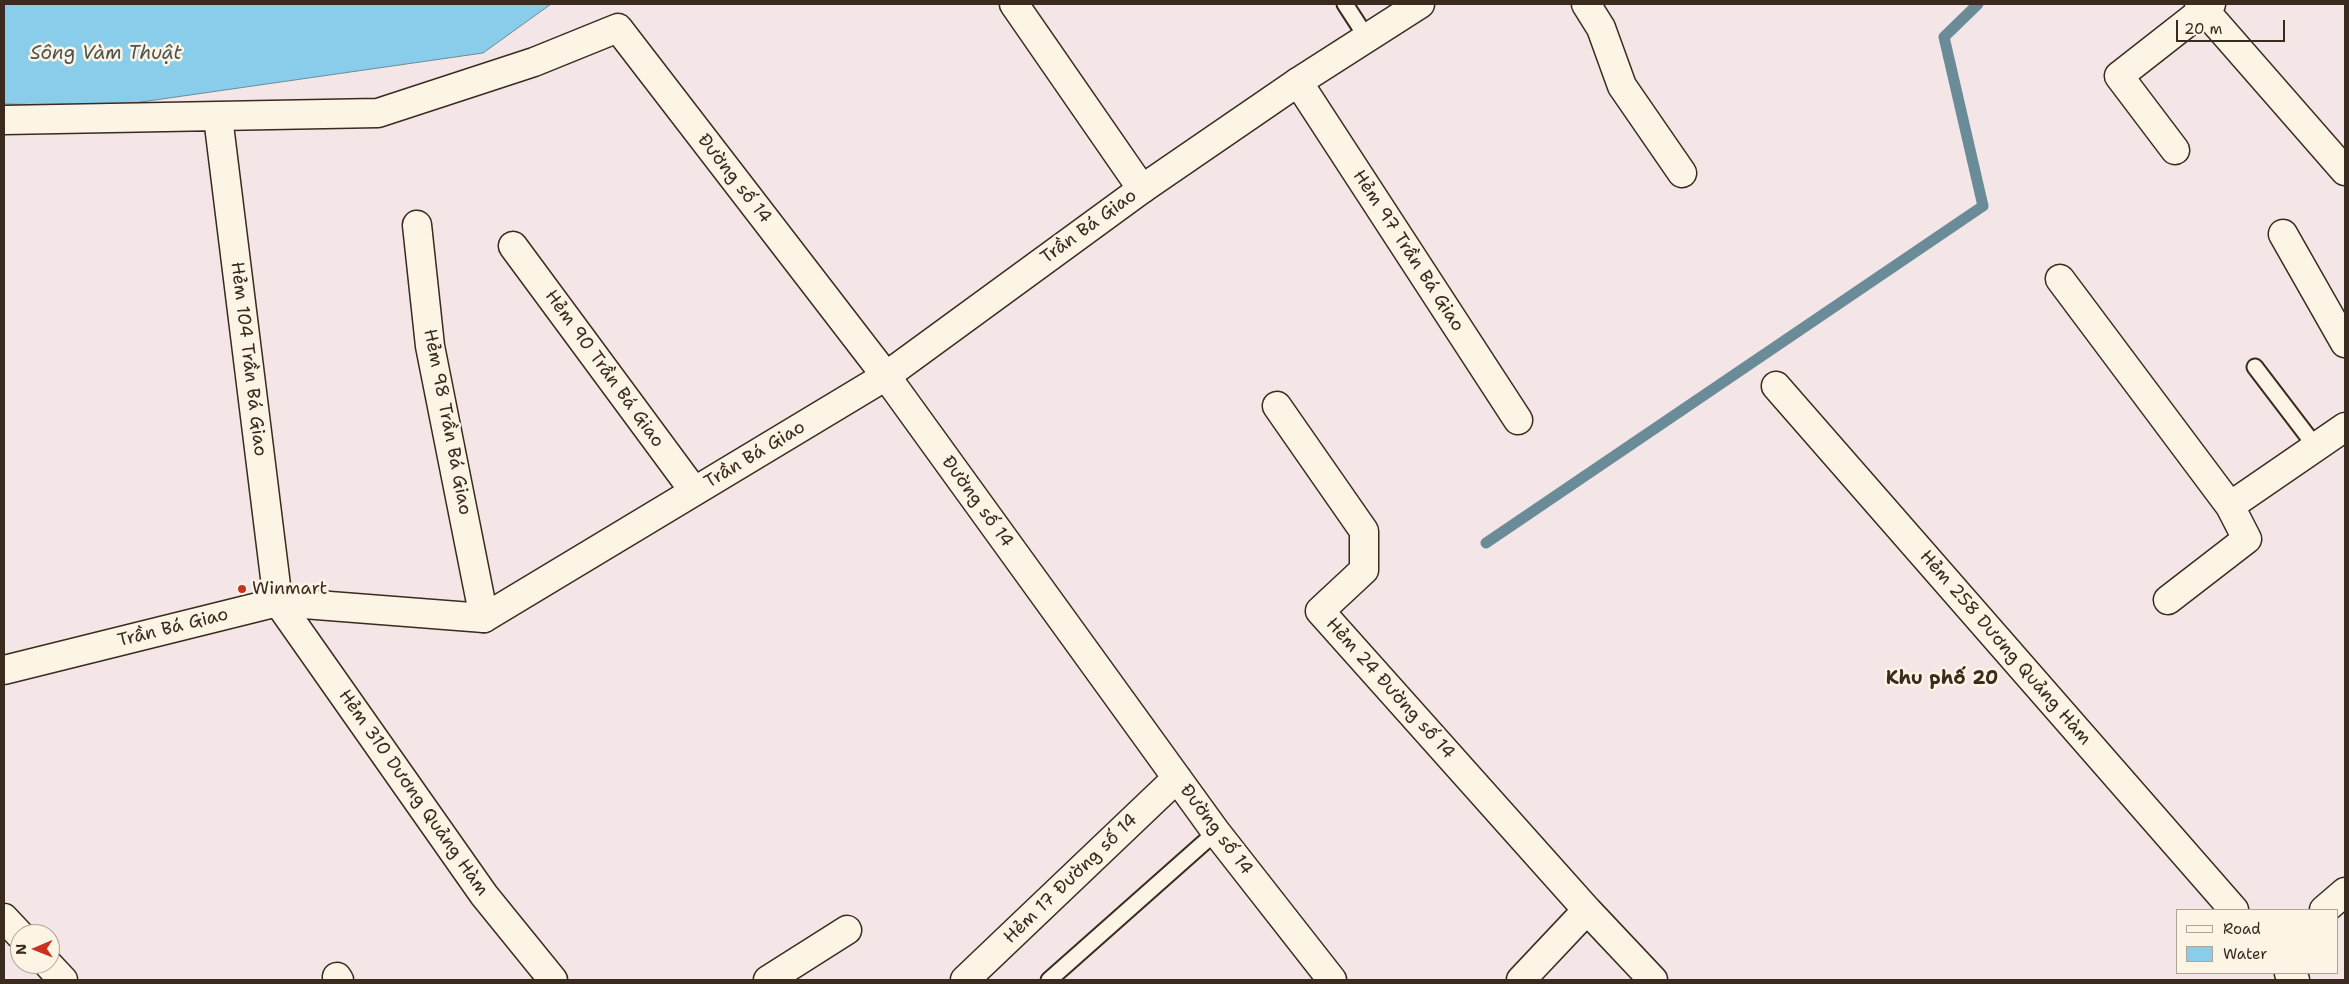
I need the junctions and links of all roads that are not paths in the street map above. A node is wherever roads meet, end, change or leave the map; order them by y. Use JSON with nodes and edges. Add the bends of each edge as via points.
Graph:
{"nodes":[{"id":1,"x":1014,"y":4,"type":"edge"},
{"id":2,"x":1345,"y":4,"type":"edge"},
{"id":3,"x":1420,"y":4,"type":"edge"},
{"id":4,"x":1586,"y":4,"type":"edge"},
{"id":5,"x":2205,"y":6,"type":"edge"},
{"id":6,"x":1367,"y":38,"type":"junction"},
{"id":7,"x":1298,"y":82,"type":"junction"},
{"id":8,"x":218,"y":117,"type":"junction"},
{"id":9,"x":4,"y":120,"type":"edge"},
{"id":10,"x":2175,"y":150,"type":"dead end"},
{"id":11,"x":2345,"y":171,"type":"edge"},
{"id":12,"x":1682,"y":173,"type":"dead end"},
{"id":13,"x":1142,"y":189,"type":"junction"},
{"id":14,"x":417,"y":225,"type":"dead end"},
{"id":15,"x":2283,"y":234,"type":"dead end"},
{"id":16,"x":513,"y":246,"type":"dead end"},
{"id":17,"x":2060,"y":279,"type":"dead end"},
{"id":18,"x":2345,"y":343,"type":"edge"},
{"id":19,"x":2255,"y":367,"type":"dead end"},
{"id":20,"x":886,"y":376,"type":"junction"},
{"id":21,"x":1776,"y":386,"type":"dead end"},
{"id":22,"x":1277,"y":406,"type":"dead end"},
{"id":23,"x":1518,"y":420,"type":"dead end"},
{"id":24,"x":2345,"y":427,"type":"edge"},
{"id":25,"x":2316,"y":446,"type":"junction"},
{"id":26,"x":694,"y":492,"type":"junction"},
{"id":27,"x":2230,"y":506,"type":"junction"},
{"id":28,"x":2168,"y":600,"type":"dead end"},
{"id":29,"x":278,"y":602,"type":"junction"},
{"id":30,"x":484,"y":618,"type":"junction"},
{"id":31,"x":4,"y":670,"type":"edge"},
{"id":32,"x":1177,"y":778,"type":"junction"},
{"id":33,"x":1216,"y":832,"type":"junction"},
{"id":34,"x":2345,"y":892,"type":"edge"},
{"id":35,"x":2233,"y":909,"type":"edge"},
{"id":36,"x":2325,"y":909,"type":"edge"},
{"id":37,"x":1587,"y":910,"type":"junction"},
{"id":38,"x":847,"y":930,"type":"dead end"},
{"id":39,"x":553,"y":980,"type":"edge"},
{"id":40,"x":768,"y":980,"type":"edge"},
{"id":41,"x":966,"y":980,"type":"edge"},
{"id":42,"x":1049,"y":980,"type":"edge"},
{"id":43,"x":1332,"y":980,"type":"edge"},
{"id":44,"x":1521,"y":980,"type":"edge"},
{"id":45,"x":1653,"y":980,"type":"edge"}],
"edges":[{"from":1,"to":13,"type":"street"},
{"from":2,"to":6,"type":"lane"},
{"from":3,"to":6,"type":"street","name":"Trần Bá Giao"},
{"from":4,"to":12,"type":"street","via":[[1601,28],[1626,93]]},
{"from":5,"to":10,"type":"street","via":[[2119,76]]},
{"from":5,"to":11,"type":"street"},
{"from":6,"to":7,"type":"street","name":"Trần Bá Giao"},
{"from":7,"to":13,"type":"street","name":"Trần Bá Giao"},
{"from":7,"to":23,"type":"street","name":"Hẻm 97 Trần Bá Giao"},
{"from":8,"to":9,"type":"street"},
{"from":8,"to":20,"type":"street","name":"Đường số 14","via":[[378,113],[534,62],[618,28]]},
{"from":8,"to":29,"type":"street","name":"Hẻm 104 Trần Bá Giao"},
{"from":13,"to":20,"type":"street","name":"Trần Bá Giao"},
{"from":14,"to":30,"type":"street","name":"Hẻm 98 Trần Bá Giao","via":[[430,346]]},
{"from":15,"to":18,"type":"street"},
{"from":16,"to":26,"type":"street","name":"Hẻm 90 Trần Bá Giao"},
{"from":17,"to":27,"type":"street"},
{"from":19,"to":25,"type":"lane"},
{"from":20,"to":26,"type":"street","name":"Trần Bá Giao"},
{"from":20,"to":32,"type":"street","name":"Đường số 14"},
{"from":21,"to":35,"type":"street","name":"Hẻm 258 Dương Quảng Hàm"},
{"from":22,"to":37,"type":"street","name":"Hẻm 24 Đường số 14","via":[[1364,531],[1364,570],[1320,611]]},
{"from":24,"to":25,"type":"street"},
{"from":25,"to":27,"type":"street"},
{"from":26,"to":30,"type":"street","name":"Trần Bá Giao"},
{"from":27,"to":28,"type":"street","via":[[2247,539]]},
{"from":29,"to":30,"type":"street","name":"Trần Bá Giao"},
{"from":29,"to":31,"type":"street","name":"Trần Bá Giao"},
{"from":29,"to":39,"type":"street","name":"Hẻm 310 Dương Quảng Hàm","via":[[484,895]]},
{"from":32,"to":33,"type":"street","name":"Đường số 14"},
{"from":32,"to":41,"type":"street","name":"Hẻm 17 Đường số 14"},
{"from":33,"to":42,"type":"lane"},
{"from":33,"to":43,"type":"street","name":"Đường số 14"},
{"from":34,"to":36,"type":"street"},
{"from":37,"to":44,"type":"street"},
{"from":37,"to":45,"type":"street","name":"Hẻm 24 Đường số 14"},
{"from":38,"to":40,"type":"street"}]}
